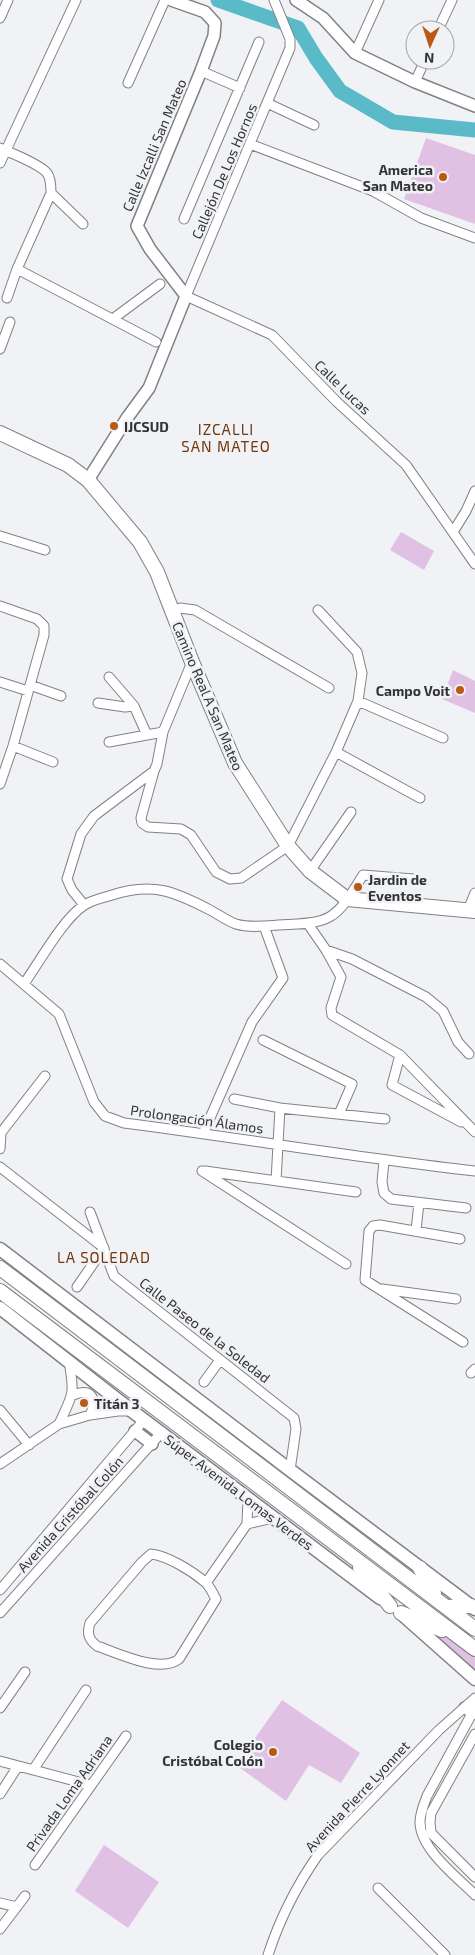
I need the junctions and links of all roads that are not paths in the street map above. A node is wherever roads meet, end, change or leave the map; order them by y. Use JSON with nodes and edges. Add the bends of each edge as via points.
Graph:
{"nodes":[{"id":1,"x":8,"y":0,"type":"edge"},
{"id":2,"x":76,"y":0,"type":"edge"},
{"id":3,"x":165,"y":0,"type":"edge"},
{"id":4,"x":171,"y":0,"type":"edge"},
{"id":5,"x":274,"y":0,"type":"edge"},
{"id":6,"x":379,"y":0,"type":"edge"},
{"id":7,"x":452,"y":0,"type":"edge"},
{"id":8,"x":299,"y":1,"type":"edge"},
{"id":9,"x":0,"y":18,"type":"edge"},
{"id":10,"x":443,"y":20,"type":"edge"},
{"id":11,"x":259,"y":42,"type":"dead end"},
{"id":12,"x":355,"y":53,"type":"junction"},
{"id":13,"x":420,"y":70,"type":"edge"},
{"id":14,"x":201,"y":72,"type":"junction"},
{"id":15,"x":414,"y":82,"type":"junction"},
{"id":16,"x":128,"y":83,"type":"dead end"},
{"id":17,"x":240,"y":88,"type":"junction"},
{"id":18,"x":267,"y":103,"type":"junction"},
{"id":19,"x":475,"y":106,"type":"edge"},
{"id":20,"x":314,"y":125,"type":"dead end"},
{"id":21,"x":250,"y":144,"type":"junction"},
{"id":22,"x":3,"y":149,"type":"edge"},
{"id":23,"x":0,"y":163,"type":"edge"},
{"id":24,"x":51,"y":193,"type":"junction"},
{"id":25,"x":184,"y":219,"type":"dead end"},
{"id":26,"x":83,"y":224,"type":"dead end"},
{"id":27,"x":475,"y":238,"type":"edge"},
{"id":28,"x":17,"y":269,"type":"junction"},
{"id":29,"x":160,"y":284,"type":"dead end"},
{"id":30,"x":186,"y":296,"type":"junction"},
{"id":31,"x":7,"y":298,"type":"dead end"},
{"id":32,"x":114,"y":318,"type":"junction"},
{"id":33,"x":10,"y":322,"type":"dead end"},
{"id":34,"x":156,"y":342,"type":"dead end"},
{"id":35,"x":0,"y":349,"type":"edge"},
{"id":36,"x":0,"y":434,"type":"edge"},
{"id":37,"x":88,"y":480,"type":"junction"},
{"id":38,"x":475,"y":491,"type":"edge"},
{"id":39,"x":453,"y":532,"type":"junction"},
{"id":40,"x":0,"y":536,"type":"edge"},
{"id":41,"x":45,"y":550,"type":"dead end"},
{"id":42,"x":475,"y":564,"type":"edge"},
{"id":43,"x":0,"y":606,"type":"edge"},
{"id":44,"x":318,"y":610,"type":"dead end"},
{"id":45,"x":172,"y":612,"type":"junction"},
{"id":46,"x":192,"y":662,"type":"junction"},
{"id":47,"x":109,"y":677,"type":"dead end"},
{"id":48,"x":0,"y":682,"type":"edge"},
{"id":49,"x":29,"y":688,"type":"junction"},
{"id":50,"x":329,"y":688,"type":"dead end"},
{"id":51,"x":61,"y":696,"type":"dead end"},
{"id":52,"x":358,"y":701,"type":"junction"},
{"id":53,"x":98,"y":703,"type":"dead end"},
{"id":54,"x":134,"y":706,"type":"junction"},
{"id":55,"x":163,"y":732,"type":"junction"},
{"id":56,"x":148,"y":735,"type":"junction"},
{"id":57,"x":443,"y":738,"type":"dead end"},
{"id":58,"x":109,"y":742,"type":"dead end"},
{"id":59,"x":13,"y":746,"type":"junction"},
{"id":60,"x":336,"y":752,"type":"junction"},
{"id":61,"x":53,"y":762,"type":"dead end"},
{"id":62,"x":154,"y":770,"type":"junction"},
{"id":63,"x":0,"y":784,"type":"edge"},
{"id":64,"x":420,"y":798,"type":"dead end"},
{"id":65,"x":351,"y":812,"type":"dead end"},
{"id":66,"x":288,"y":846,"type":"junction"},
{"id":67,"x":310,"y":871,"type":"junction"},
{"id":68,"x":413,"y":879,"type":"dead end"},
{"id":69,"x":475,"y":893,"type":"edge"},
{"id":70,"x":347,"y":899,"type":"junction"},
{"id":71,"x":84,"y":905,"type":"junction"},
{"id":72,"x":472,"y":911,"type":"edge"},
{"id":73,"x":308,"y":924,"type":"junction"},
{"id":74,"x":264,"y":926,"type":"junction"},
{"id":75,"x":326,"y":950,"type":"junction"},
{"id":76,"x":0,"y":964,"type":"edge"},
{"id":77,"x":24,"y":984,"type":"junction"},
{"id":78,"x":263,"y":1040,"type":"dead end"},
{"id":79,"x":469,"y":1054,"type":"dead end"},
{"id":80,"x":400,"y":1055,"type":"junction"},
{"id":81,"x":45,"y":1076,"type":"dead end"},
{"id":82,"x":234,"y":1099,"type":"dead end"},
{"id":83,"x":280,"y":1108,"type":"junction"},
{"id":84,"x":339,"y":1114,"type":"junction"},
{"id":85,"x":385,"y":1118,"type":"dead end"},
{"id":86,"x":472,"y":1129,"type":"edge"},
{"id":87,"x":1,"y":1133,"type":"edge"},
{"id":88,"x":203,"y":1134,"type":"junction"},
{"id":89,"x":278,"y":1144,"type":"junction"},
{"id":90,"x":0,"y":1149,"type":"edge"},
{"id":91,"x":384,"y":1161,"type":"junction"},
{"id":92,"x":0,"y":1167,"type":"edge"},
{"id":93,"x":475,"y":1171,"type":"edge"},
{"id":94,"x":276,"y":1180,"type":"junction"},
{"id":95,"x":356,"y":1192,"type":"dead end"},
{"id":96,"x":419,"y":1203,"type":"junction"},
{"id":97,"x":466,"y":1208,"type":"dead end"},
{"id":98,"x":90,"y":1212,"type":"dead end"},
{"id":99,"x":416,"y":1230,"type":"junction"},
{"id":100,"x":460,"y":1239,"type":"dead end"},
{"id":101,"x":104,"y":1248,"type":"junction"},
{"id":102,"x":0,"y":1249,"type":"edge"},
{"id":103,"x":346,"y":1264,"type":"dead end"},
{"id":104,"x":0,"y":1268,"type":"edge"},
{"id":105,"x":78,"y":1287,"type":"dead end"},
{"id":106,"x":379,"y":1289,"type":"junction"},
{"id":107,"x":0,"y":1292,"type":"edge"},
{"id":108,"x":456,"y":1298,"type":"dead end"},
{"id":109,"x":0,"y":1308,"type":"edge"},
{"id":110,"x":463,"y":1342,"type":"dead end"},
{"id":111,"x":68,"y":1360,"type":"junction"},
{"id":112,"x":220,"y":1360,"type":"junction"},
{"id":113,"x":204,"y":1382,"type":"dead end"},
{"id":114,"x":73,"y":1395,"type":"junction"},
{"id":115,"x":0,"y":1410,"type":"edge"},
{"id":116,"x":132,"y":1411,"type":"junction"},
{"id":117,"x":90,"y":1415,"type":"junction"},
{"id":118,"x":144,"y":1420,"type":"junction"},
{"id":119,"x":59,"y":1424,"type":"junction"},
{"id":120,"x":135,"y":1431,"type":"junction"},
{"id":121,"x":161,"y":1433,"type":"junction"},
{"id":122,"x":152,"y":1444,"type":"junction"},
{"id":123,"x":29,"y":1445,"type":"junction"},
{"id":124,"x":0,"y":1464,"type":"edge"},
{"id":125,"x":290,"y":1470,"type":"junction"},
{"id":126,"x":248,"y":1499,"type":"junction"},
{"id":127,"x":273,"y":1518,"type":"junction"},
{"id":128,"x":247,"y":1524,"type":"junction"},
{"id":129,"x":347,"y":1552,"type":"junction"},
{"id":130,"x":420,"y":1568,"type":"junction"},
{"id":131,"x":206,"y":1583,"type":"junction"},
{"id":132,"x":0,"y":1590,"type":"edge"},
{"id":133,"x":442,"y":1602,"type":"junction"},
{"id":134,"x":473,"y":1607,"type":"edge"},
{"id":135,"x":396,"y":1610,"type":"junction"},
{"id":136,"x":0,"y":1613,"type":"edge"},
{"id":137,"x":475,"y":1629,"type":"edge"},
{"id":138,"x":458,"y":1636,"type":"junction"},
{"id":139,"x":475,"y":1649,"type":"edge"},
{"id":140,"x":25,"y":1672,"type":"dead end"},
{"id":141,"x":475,"y":1680,"type":"edge"},
{"id":142,"x":86,"y":1690,"type":"dead end"},
{"id":143,"x":475,"y":1698,"type":"edge"},
{"id":144,"x":0,"y":1708,"type":"edge"},
{"id":145,"x":472,"y":1710,"type":"edge"},
{"id":146,"x":475,"y":1734,"type":"edge"},
{"id":147,"x":126,"y":1736,"type":"dead end"},
{"id":148,"x":0,"y":1761,"type":"edge"},
{"id":149,"x":18,"y":1766,"type":"junction"},
{"id":150,"x":33,"y":1770,"type":"junction"},
{"id":151,"x":90,"y":1785,"type":"junction"},
{"id":152,"x":0,"y":1794,"type":"edge"},
{"id":153,"x":35,"y":1865,"type":"dead end"},
{"id":154,"x":473,"y":1872,"type":"edge"},
{"id":155,"x":378,"y":1888,"type":"dead end"},
{"id":156,"x":475,"y":1895,"type":"edge"},
{"id":157,"x":25,"y":1896,"type":"dead end"},
{"id":158,"x":0,"y":1903,"type":"edge"},
{"id":159,"x":17,"y":1907,"type":"junction"},
{"id":160,"x":0,"y":1929,"type":"edge"},
{"id":161,"x":268,"y":1955,"type":"edge"},
{"id":162,"x":445,"y":1955,"type":"edge"}],
"edges":[{"from":1,"to":9,"type":"street"},
{"from":2,"to":22,"type":"street"},
{"from":3,"to":16,"type":"street"},
{"from":4,"to":14,"type":"street","name":"Calle Izcalli San Mateo","via":[[205,12],[215,23],[214,36]]},
{"from":5,"to":18,"type":"street","name":"Callejón De Los Hornos","via":[[290,39],[290,48]]},
{"from":6,"to":12,"type":"street"},
{"from":7,"to":10,"type":"street"},
{"from":8,"to":12,"type":"street","via":[[323,18]]},
{"from":11,"to":17,"type":"street"},
{"from":12,"to":15,"type":"street"},
{"from":13,"to":15,"type":"street"},
{"from":14,"to":17,"type":"street"},
{"from":14,"to":30,"type":"street","name":"Calle Izcalli San Mateo","via":[[137,226],[150,249]]},
{"from":15,"to":19,"type":"street"},
{"from":17,"to":25,"type":"street"},
{"from":18,"to":20,"type":"street"},
{"from":18,"to":21,"type":"street","name":"Callejón De Los Hornos"},
{"from":21,"to":27,"type":"street","via":[[374,191],[421,218]]},
{"from":21,"to":30,"type":"street","name":"Callejón De Los Hornos"},
{"from":22,"to":23,"type":"street"},
{"from":22,"to":24,"type":"street","via":[[47,173]]},
{"from":24,"to":26,"type":"street"},
{"from":24,"to":28,"type":"street"},
{"from":28,"to":31,"type":"street"},
{"from":28,"to":32,"type":"street"},
{"from":29,"to":32,"type":"street"},
{"from":30,"to":37,"type":"street","via":[[149,388]]},
{"from":30,"to":39,"type":"street","name":"Calle Lucas","via":[[272,335],[337,402],[406,465]]},
{"from":32,"to":34,"type":"street"},
{"from":33,"to":35,"type":"street"},
{"from":36,"to":37,"type":"main road","name":"Camino Real A San Mateo","via":[[68,465]]},
{"from":37,"to":45,"type":"main road","name":"Camino Real A San Mateo","via":[[140,542],[157,572]]},
{"from":38,"to":39,"type":"street"},
{"from":39,"to":42,"type":"street","name":"Calle Lucas"},
{"from":40,"to":41,"type":"street"},
{"from":43,"to":49,"type":"street","via":[[37,618],[44,626]]},
{"from":44,"to":52,"type":"street","via":[[358,652],[362,673]]},
{"from":45,"to":46,"type":"main road","name":"Camino Real A San Mateo"},
{"from":45,"to":50,"type":"street","via":[[180,608],[194,610]]},
{"from":46,"to":55,"type":"street"},
{"from":46,"to":66,"type":"main road","name":"Camino Real A San Mateo","via":[[235,763]]},
{"from":47,"to":54,"type":"street"},
{"from":48,"to":49,"type":"street"},
{"from":49,"to":51,"type":"street"},
{"from":49,"to":59,"type":"street"},
{"from":52,"to":57,"type":"street"},
{"from":52,"to":60,"type":"street"},
{"from":53,"to":54,"type":"street"},
{"from":54,"to":56,"type":"street"},
{"from":55,"to":56,"type":"street"},
{"from":55,"to":62,"type":"street"},
{"from":56,"to":58,"type":"street"},
{"from":59,"to":61,"type":"street"},
{"from":59,"to":63,"type":"street"},
{"from":60,"to":64,"type":"street"},
{"from":60,"to":66,"type":"street"},
{"from":62,"to":66,"type":"street","via":[[142,823],[148,827],[181,829],[191,835],[216,872],[235,880],[241,878]]},
{"from":62,"to":71,"type":"street","via":[[94,816],[81,834],[67,879]]},
{"from":65,"to":67,"type":"street"},
{"from":66,"to":67,"type":"main road","name":"Camino Real A San Mateo"},
{"from":67,"to":70,"type":"main road","name":"Camino Real A San Mateo"},
{"from":68,"to":70,"type":"street","via":[[363,875]]},
{"from":69,"to":72,"type":"street"},
{"from":70,"to":72,"type":"main road"},
{"from":70,"to":73,"type":"street","via":[[330,917]]},
{"from":71,"to":74,"type":"street","via":[[137,889],[166,890],[236,924]]},
{"from":71,"to":77,"type":"street","via":[[70,917]]},
{"from":73,"to":74,"type":"street"},
{"from":73,"to":75,"type":"street"},
{"from":74,"to":88,"type":"street","via":[[283,978],[252,1022]]},
{"from":75,"to":79,"type":"street","via":[[352,959],[426,997],[443,1011],[458,1042]]},
{"from":75,"to":80,"type":"street","via":[[341,977],[331,1008],[332,1015]]},
{"from":76,"to":77,"type":"street","name":"Prolongación Álamos"},
{"from":77,"to":88,"type":"street","name":"Prolongación Álamos","via":[[59,1014],[94,1102],[105,1116],[124,1123]]},
{"from":78,"to":84,"type":"street","via":[[352,1084]]},
{"from":80,"to":86,"type":"street"},
{"from":80,"to":86,"type":"street","via":[[392,1084]]},
{"from":81,"to":87,"type":"street"},
{"from":82,"to":83,"type":"street"},
{"from":83,"to":84,"type":"street"},
{"from":83,"to":89,"type":"street"},
{"from":84,"to":85,"type":"street"},
{"from":87,"to":90,"type":"street"},
{"from":88,"to":89,"type":"street","name":"Prolongación Álamos"},
{"from":89,"to":91,"type":"street","name":"Prolongación Álamos"},
{"from":89,"to":94,"type":"street"},
{"from":91,"to":93,"type":"street","name":"Prolongación Álamos"},
{"from":91,"to":96,"type":"street","via":[[384,1193],[391,1199]]},
{"from":92,"to":101,"type":"street"},
{"from":94,"to":95,"type":"street"},
{"from":94,"to":103,"type":"street","via":[[202,1171]]},
{"from":96,"to":97,"type":"street"},
{"from":96,"to":99,"type":"street"},
{"from":98,"to":101,"type":"street","name":"Calle Paseo de la Soledad"},
{"from":99,"to":100,"type":"street"},
{"from":99,"to":106,"type":"street","via":[[380,1225],[373,1226],[369,1232],[365,1280]]},
{"from":101,"to":105,"type":"street"},
{"from":101,"to":112,"type":"street","name":"Calle Paseo de la Soledad","via":[[114,1276]]},
{"from":102,"to":125,"type":"main road"},
{"from":104,"to":133,"type":"main road"},
{"from":106,"to":108,"type":"street"},
{"from":106,"to":110,"type":"street"},
{"from":107,"to":129,"type":"main road","name":"Súper Avenida Lomas Verdes"},
{"from":109,"to":111,"type":"main road","name":"Súper Avenida Lomas Verdes"},
{"from":111,"to":114,"type":"street"},
{"from":111,"to":116,"type":"main road","name":"Súper Avenida Lomas Verdes"},
{"from":112,"to":113,"type":"street"},
{"from":112,"to":125,"type":"street","name":"Calle Paseo de la Soledad","via":[[294,1418],[296,1429]]},
{"from":114,"to":117,"type":"street","via":[[81,1392],[90,1394],[94,1406]]},
{"from":114,"to":119,"type":"street"},
{"from":115,"to":123,"type":"street"},
{"from":116,"to":117,"type":"street"},
{"from":116,"to":118,"type":"main road","name":"Súper Avenida Lomas Verdes"},
{"from":117,"to":119,"type":"street"},
{"from":118,"to":120,"type":"street","name":"Avenida Cristóbal Colón"},
{"from":118,"to":121,"type":"main road","name":"Súper Avenida Lomas Verdes"},
{"from":119,"to":123,"type":"street"},
{"from":120,"to":122,"type":"street"},
{"from":120,"to":132,"type":"street","name":"Avenida Cristóbal Colón"},
{"from":121,"to":122,"type":"street","name":"Avenida Cristóbal Colón"},
{"from":121,"to":126,"type":"main road","name":"Súper Avenida Lomas Verdes"},
{"from":122,"to":136,"type":"street","name":"Avenida Cristóbal Colón"},
{"from":123,"to":124,"type":"street"},
{"from":125,"to":130,"type":"main road"},
{"from":126,"to":127,"type":"main road","name":"Súper Avenida Lomas Verdes"},
{"from":126,"to":128,"type":"street"},
{"from":127,"to":128,"type":"street"},
{"from":127,"to":135,"type":"main road","name":"Súper Avenida Lomas Verdes"},
{"from":128,"to":131,"type":"street"},
{"from":129,"to":135,"type":"main road"},
{"from":129,"to":138,"type":"main road","name":"Súper Avenida Lomas Verdes"},
{"from":130,"to":133,"type":"main road"},
{"from":130,"to":134,"type":"main road"},
{"from":131,"to":131,"type":"street","via":[[173,1561],[151,1554],[90,1623],[87,1631],[90,1641],[150,1664],[174,1663],[216,1599]]},
{"from":133,"to":134,"type":"main road"},
{"from":133,"to":137,"type":"main road"},
{"from":135,"to":138,"type":"main road"},
{"from":135,"to":141,"type":"main road","name":"Súper Avenida Lomas Verdes"},
{"from":138,"to":139,"type":"main road","name":"Súper Avenida Lomas Verdes"},
{"from":140,"to":144,"type":"street"},
{"from":142,"to":150,"type":"street"},
{"from":143,"to":145,"type":"street","name":"Avenida Pierre Lyonnet"},
{"from":145,"to":156,"type":"street","via":[[427,1796],[420,1822],[425,1843]]},
{"from":145,"to":161,"type":"street","name":"Avenida Pierre Lyonnet","via":[[439,1730],[318,1856],[306,1872]]},
{"from":146,"to":154,"type":"street","via":[[431,1813],[430,1822],[431,1833]]},
{"from":147,"to":151,"type":"street","name":"Privada Loma Adriana"},
{"from":148,"to":149,"type":"street"},
{"from":149,"to":150,"type":"street"},
{"from":149,"to":152,"type":"street"},
{"from":150,"to":151,"type":"street"},
{"from":151,"to":153,"type":"street","name":"Privada Loma Adriana"},
{"from":155,"to":162,"type":"street"},
{"from":157,"to":159,"type":"street"},
{"from":158,"to":159,"type":"street"},
{"from":159,"to":160,"type":"street"}]}
